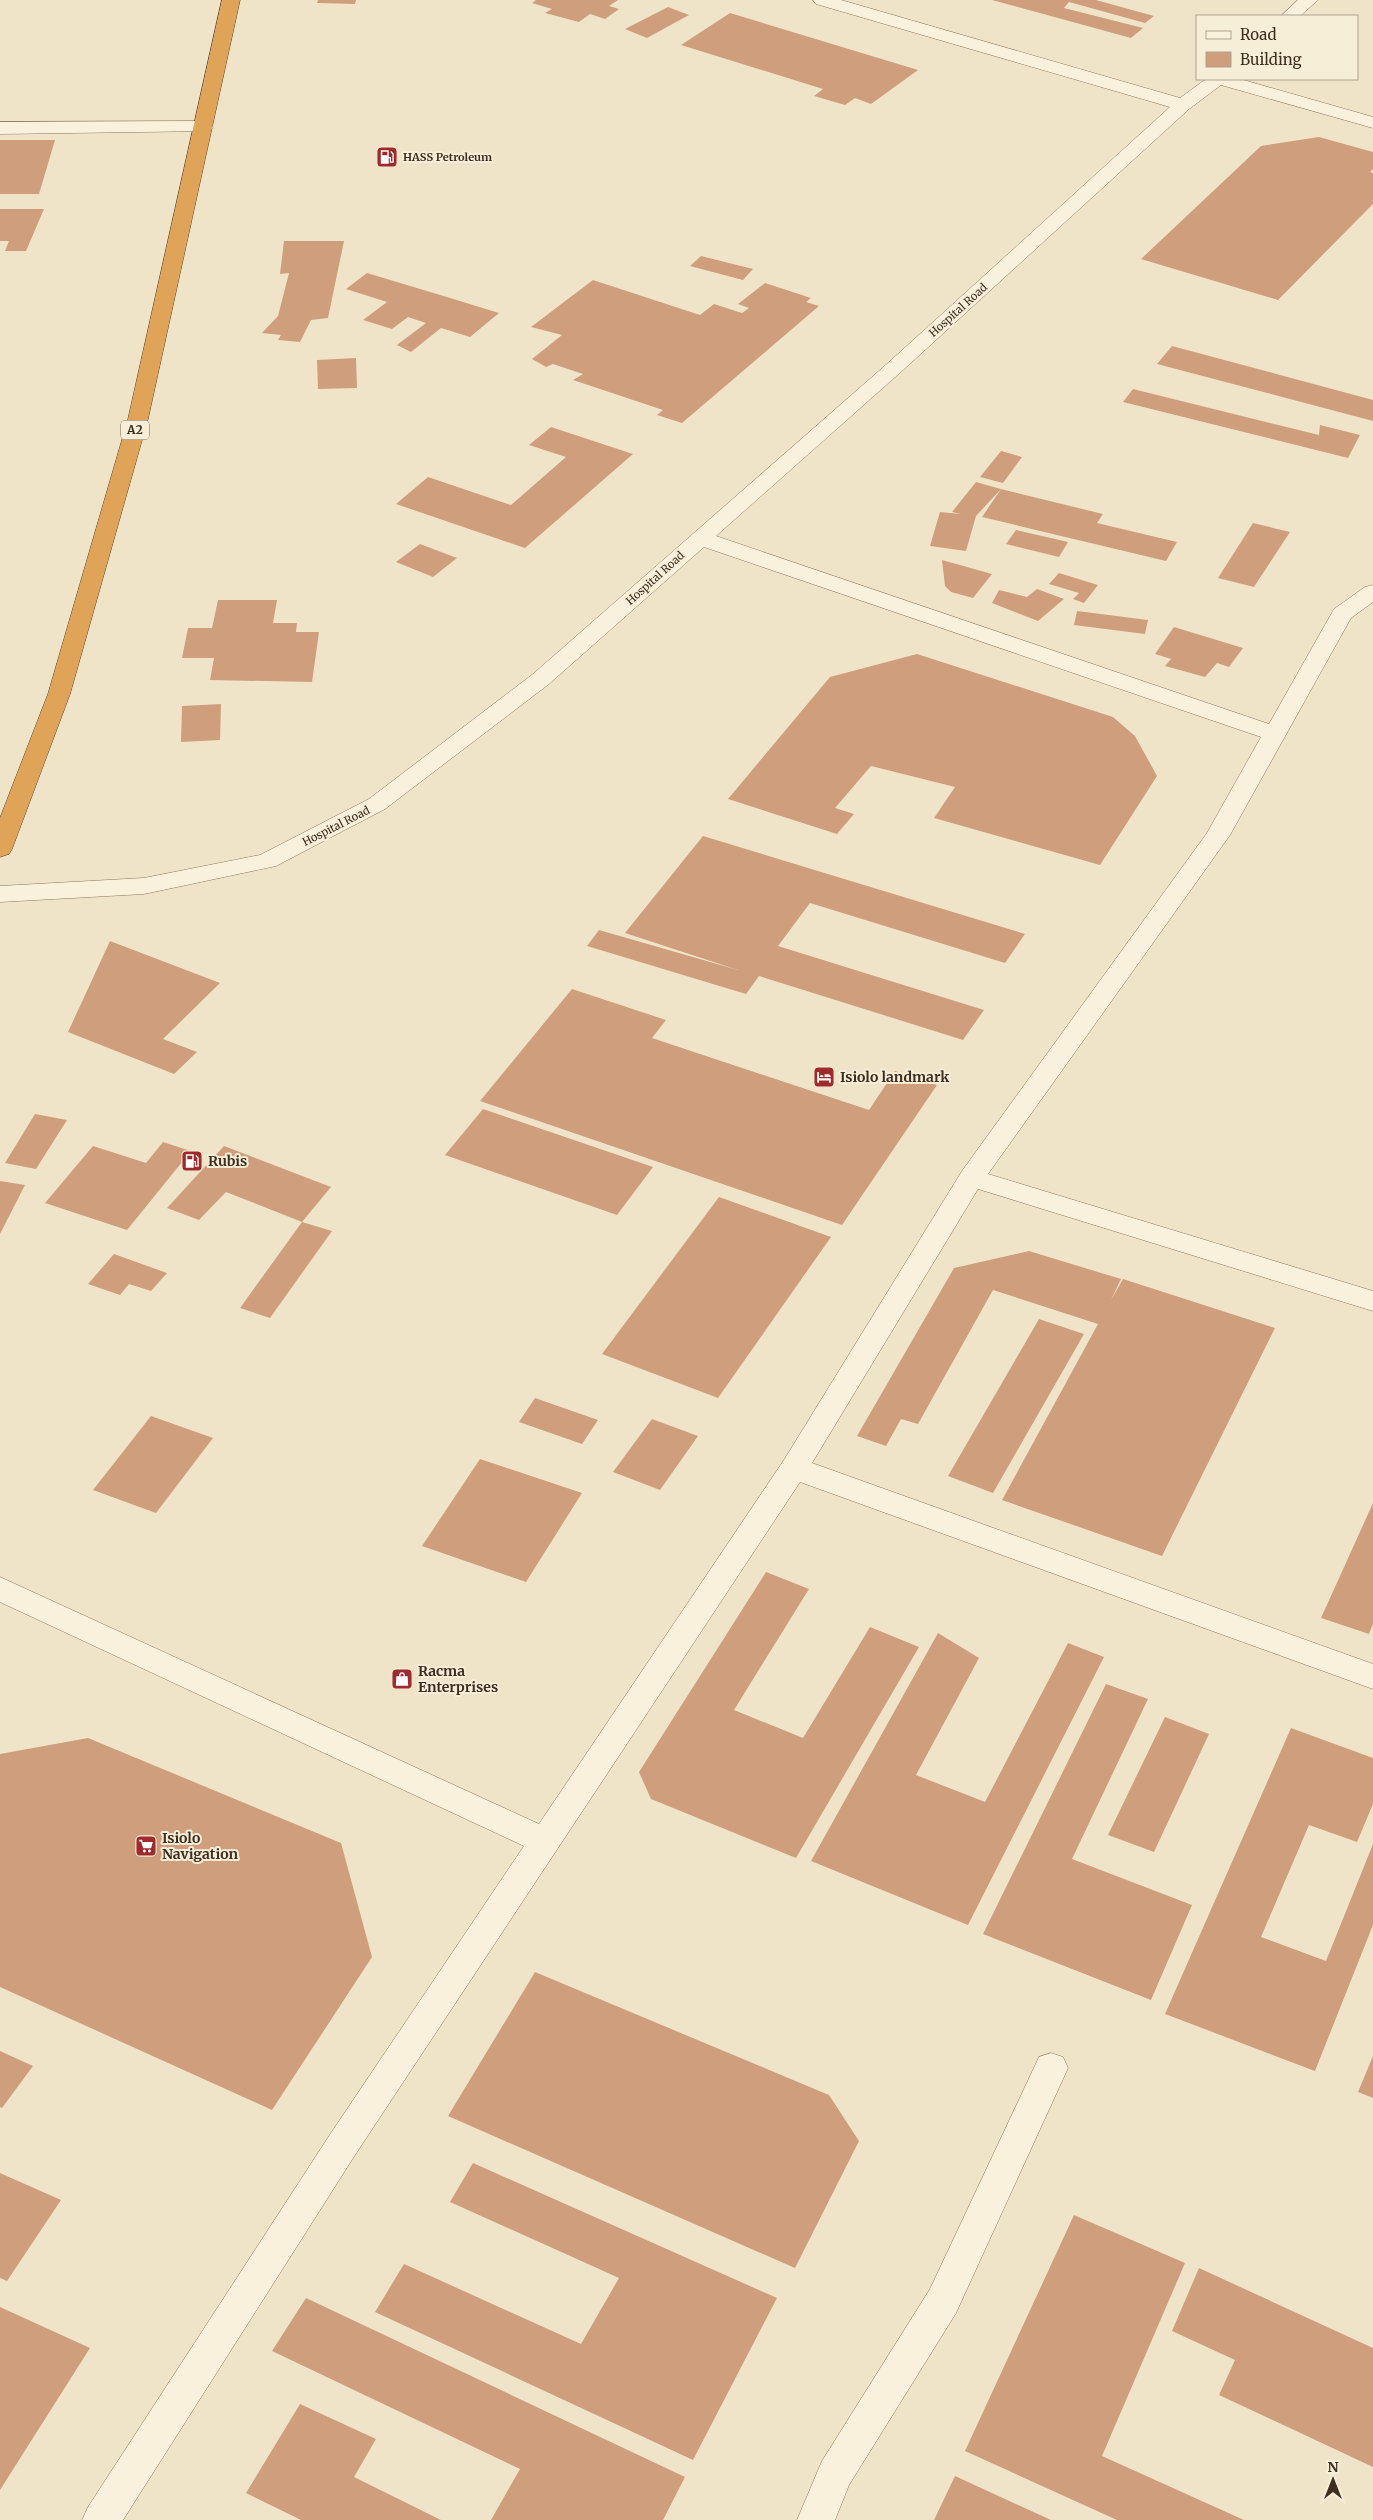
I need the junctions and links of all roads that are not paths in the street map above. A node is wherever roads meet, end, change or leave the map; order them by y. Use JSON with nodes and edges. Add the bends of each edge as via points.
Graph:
{"nodes":[{"id":1,"x":231,"y":0,"type":"edge"},
{"id":2,"x":822,"y":0,"type":"edge"},
{"id":3,"x":1309,"y":0,"type":"edge"},
{"id":4,"x":1291,"y":15,"type":"edge"},
{"id":5,"x":1216,"y":80,"type":"edge"},
{"id":6,"x":1224,"y":80,"type":"edge"},
{"id":7,"x":1183,"y":105,"type":"junction"},
{"id":8,"x":1373,"y":123,"type":"edge"},
{"id":9,"x":204,"y":127,"type":"junction"},
{"id":10,"x":0,"y":128,"type":"edge"},
{"id":11,"x":700,"y":538,"type":"junction"},
{"id":12,"x":1373,"y":592,"type":"edge"},
{"id":13,"x":1276,"y":734,"type":"junction"},
{"id":14,"x":0,"y":849,"type":"edge"},
{"id":15,"x":0,"y":894,"type":"edge"},
{"id":16,"x":971,"y":1178,"type":"junction"},
{"id":17,"x":1373,"y":1302,"type":"edge"},
{"id":18,"x":794,"y":1468,"type":"junction"},
{"id":19,"x":0,"y":1589,"type":"edge"},
{"id":20,"x":1373,"y":1677,"type":"edge"},
{"id":21,"x":546,"y":1842,"type":"junction"},
{"id":22,"x":1051,"y":2068,"type":"dead end"},
{"id":23,"x":101,"y":2520,"type":"edge"},
{"id":24,"x":816,"y":2520,"type":"edge"}],
"edges":[{"from":1,"to":9,"type":"highway","number":"A2"},
{"from":2,"to":7,"type":"street"},
{"from":3,"to":4,"type":"street"},
{"from":5,"to":7,"type":"street","name":"Hospital Road"},
{"from":6,"to":8,"type":"street"},
{"from":7,"to":11,"type":"street","name":"Hospital Road","via":[[895,367]]},
{"from":9,"to":10,"type":"street"},
{"from":9,"to":14,"type":"highway","number":"A2","via":[[135,429],[59,694]]},
{"from":11,"to":13,"type":"street"},
{"from":11,"to":15,"type":"street","name":"Hospital Road","via":[[541,679],[377,804],[267,861],[144,886]]},
{"from":12,"to":13,"type":"street","via":[[1342,614]]},
{"from":13,"to":16,"type":"street","via":[[1218,835]]},
{"from":16,"to":17,"type":"street"},
{"from":16,"to":18,"type":"street"},
{"from":18,"to":20,"type":"street"},
{"from":18,"to":21,"type":"street"},
{"from":19,"to":21,"type":"street"},
{"from":21,"to":23,"type":"street","via":[[343,2144]]},
{"from":22,"to":24,"type":"street","via":[[943,2301],[835,2474]]}]}
